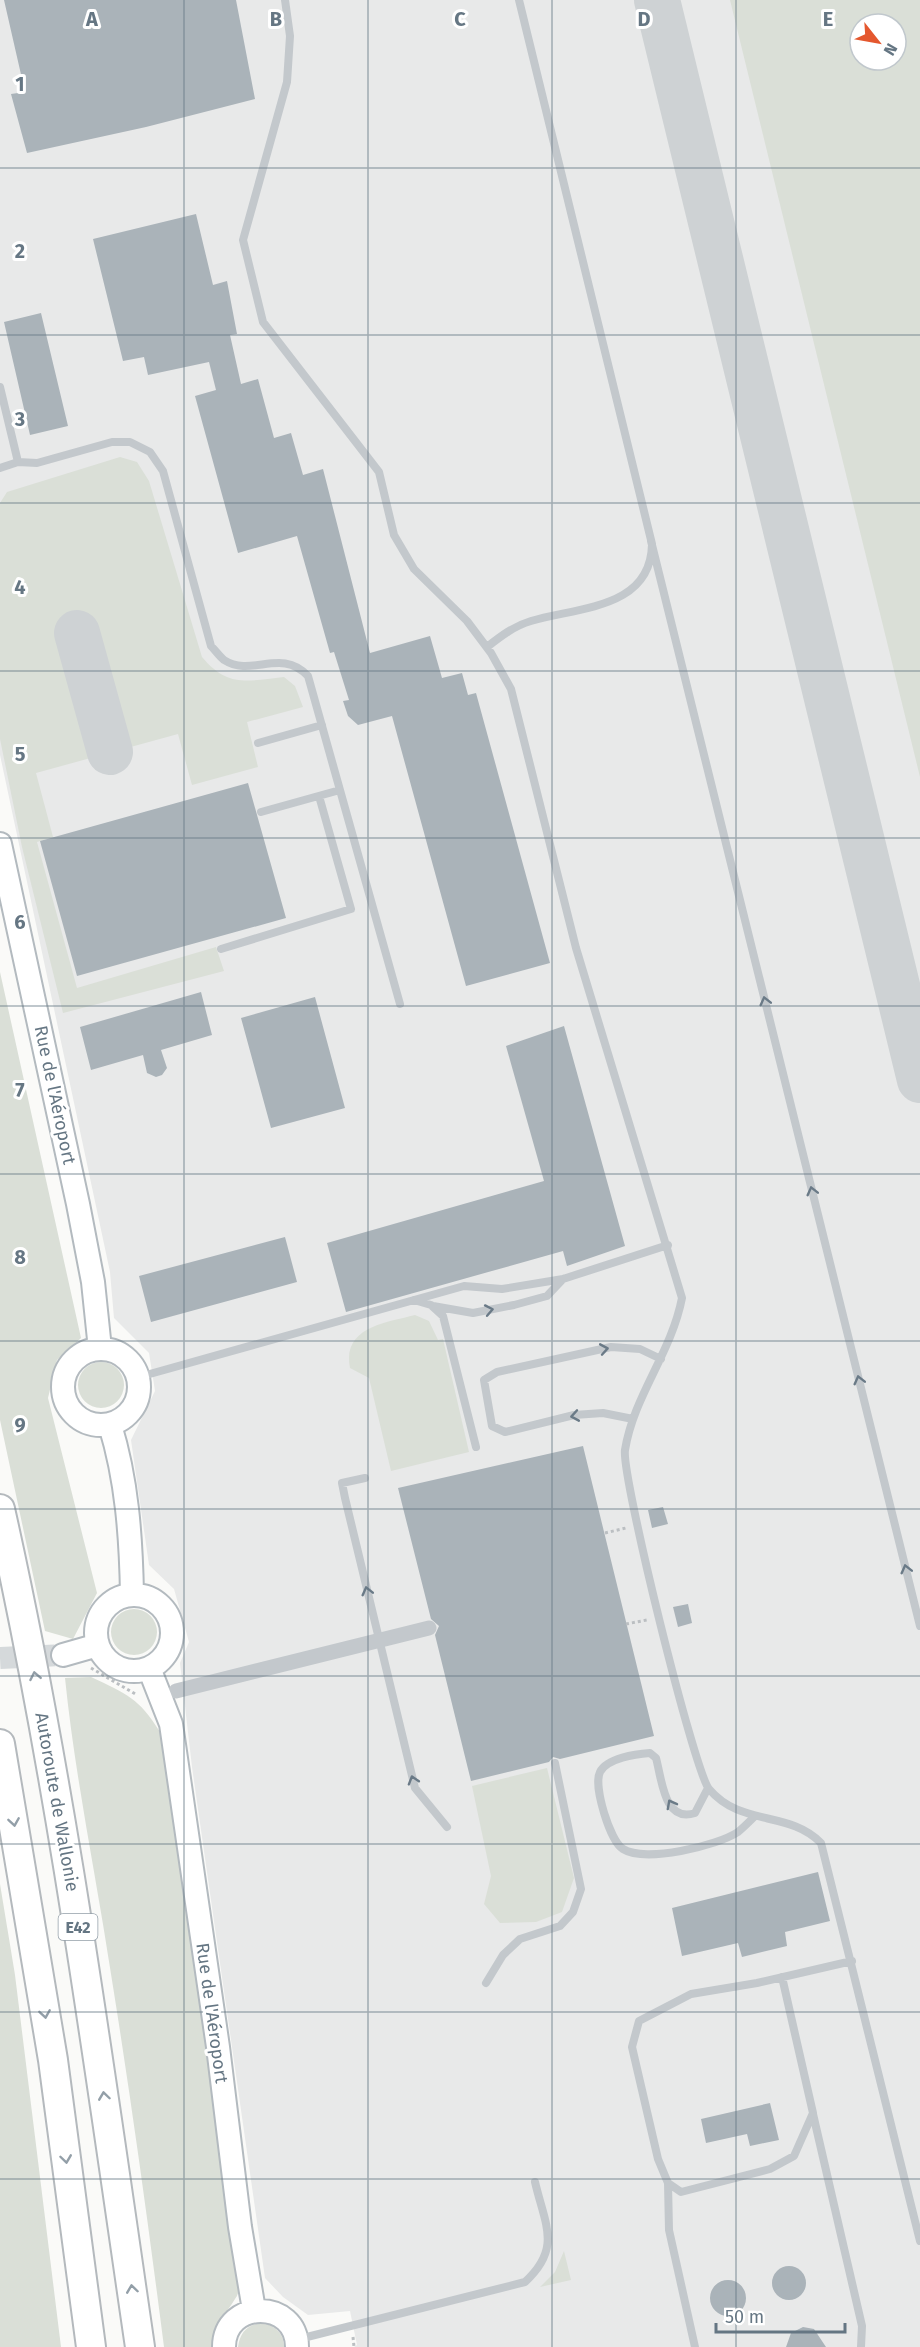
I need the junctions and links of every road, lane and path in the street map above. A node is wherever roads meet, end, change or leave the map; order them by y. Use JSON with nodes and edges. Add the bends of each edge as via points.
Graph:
{"nodes":[{"id":1,"x":285,"y":0,"type":"edge"},
{"id":2,"x":519,"y":0,"type":"edge"},
{"id":3,"x":0,"y":387,"type":"edge"},
{"id":4,"x":18,"y":462,"type":"junction"},
{"id":5,"x":0,"y":468,"type":"edge"},
{"id":6,"x":651,"y":541,"type":"junction"},
{"id":7,"x":487,"y":647,"type":"junction"},
{"id":8,"x":322,"y":725,"type":"junction"},
{"id":9,"x":258,"y":743,"type":"dead end"},
{"id":10,"x":340,"y":790,"type":"junction"},
{"id":11,"x":319,"y":796,"type":"junction"},
{"id":12,"x":261,"y":812,"type":"dead end"},
{"id":13,"x":0,"y":844,"type":"edge"},
{"id":14,"x":221,"y":948,"type":"dead end"},
{"id":15,"x":400,"y":1005,"type":"dead end"},
{"id":16,"x":668,"y":1245,"type":"junction"},
{"id":17,"x":563,"y":1279,"type":"junction"},
{"id":18,"x":414,"y":1300,"type":"junction"},
{"id":19,"x":431,"y":1305,"type":"junction"},
{"id":20,"x":100,"y":1349,"type":"junction"},
{"id":21,"x":661,"y":1359,"type":"junction"},
{"id":22,"x":139,"y":1377,"type":"junction"},
{"id":23,"x":633,"y":1419,"type":"junction"},
{"id":24,"x":110,"y":1425,"type":"junction"},
{"id":25,"x":476,"y":1447,"type":"dead end"},
{"id":26,"x":365,"y":1478,"type":"dead end"},
{"id":27,"x":0,"y":1509,"type":"edge"},
{"id":28,"x":132,"y":1595,"type":"junction"},
{"id":29,"x":920,"y":1626,"type":"edge"},
{"id":30,"x":429,"y":1628,"type":"dead end"},
{"id":31,"x":379,"y":1640,"type":"junction"},
{"id":32,"x":98,"y":1645,"type":"junction"},
{"id":33,"x":63,"y":1655,"type":"tunnel mouth"},
{"id":34,"x":81,"y":1668,"type":"dead end"},
{"id":35,"x":149,"y":1668,"type":"junction"},
{"id":36,"x":168,"y":1694,"type":"junction"},
{"id":37,"x":0,"y":1744,"type":"edge"},
{"id":38,"x":555,"y":1763,"type":"dead end"},
{"id":39,"x":708,"y":1788,"type":"junction"},
{"id":40,"x":755,"y":1816,"type":"junction"},
{"id":41,"x":447,"y":1827,"type":"dead end"},
{"id":42,"x":852,"y":1961,"type":"junction"},
{"id":43,"x":782,"y":1977,"type":"junction"},
{"id":44,"x":486,"y":1983,"type":"dead end"},
{"id":45,"x":813,"y":2113,"type":"junction"},
{"id":46,"x":535,"y":2182,"type":"dead end"},
{"id":47,"x":668,"y":2183,"type":"junction"},
{"id":48,"x":920,"y":2241,"type":"edge"},
{"id":49,"x":254,"y":2310,"type":"junction"},
{"id":50,"x":297,"y":2343,"type":"edge"},
{"id":51,"x":92,"y":2347,"type":"edge"},
{"id":52,"x":140,"y":2347,"type":"edge"},
{"id":53,"x":224,"y":2347,"type":"edge"},
{"id":54,"x":695,"y":2347,"type":"edge"},
{"id":55,"x":861,"y":2347,"type":"edge"}],
"edges":[{"from":1,"to":7,"type":"lane","via":[[290,36],[287,82],[243,240],[263,322],[379,472],[394,535],[414,569],[467,621]]},
{"from":2,"to":6,"type":"lane"},
{"from":3,"to":4,"type":"lane"},
{"from":4,"to":5,"type":"lane"},
{"from":4,"to":8,"type":"lane","via":[[37,463],[112,442],[130,442],[150,452],[163,471],[211,646],[224,660],[243,666],[279,662],[301,667],[308,676]]},
{"from":6,"to":7,"type":"lane","via":[[649,567],[633,590],[622,597],[518,625]]},
{"from":29,"to":6,"type":"lane","one_way":true},
{"from":7,"to":16,"type":"lane","via":[[511,689],[576,948]]},
{"from":8,"to":9,"type":"lane"},
{"from":8,"to":10,"type":"lane"},
{"from":10,"to":11,"type":"lane"},
{"from":10,"to":15,"type":"lane"},
{"from":11,"to":12,"type":"lane"},
{"from":11,"to":14,"type":"lane","via":[[351,909]]},
{"from":13,"to":20,"type":"main road","name":"Rue de l'Aéroport","via":[[78,1204],[93,1282]]},
{"from":16,"to":17,"type":"lane"},
{"from":16,"to":21,"type":"lane","via":[[682,1298],[676,1327]]},
{"from":17,"to":18,"type":"lane","via":[[502,1289],[464,1286]]},
{"from":19,"to":17,"type":"lane","one_way":true,"via":[[473,1313],[514,1305],[547,1296]]},
{"from":18,"to":19,"type":"lane"},
{"from":18,"to":22,"type":"lane"},
{"from":19,"to":25,"type":"lane","via":[[443,1316]]},
{"from":20,"to":22,"type":"main road","via":[[124,1356]]},
{"from":20,"to":24,"type":"main road","via":[[74,1360],[63,1386],[65,1400],[77,1417],[96,1426]]},
{"from":21,"to":23,"type":"lane"},
{"from":23,"to":21,"type":"lane","one_way":true,"via":[[603,1413],[574,1415],[505,1432],[492,1426],[484,1380],[497,1372],[611,1347],[640,1349]]},
{"from":22,"to":24,"type":"main road","via":[[135,1407]]},
{"from":23,"to":39,"type":"lane","via":[[624,1453],[631,1496],[698,1764]]},
{"from":24,"to":28,"type":"main road","via":[[120,1455],[131,1542]]},
{"from":31,"to":26,"type":"lane","one_way":true,"via":[[342,1483]]},
{"from":52,"to":27,"type":"highway","name":"Autoroute de Wallonie","number":"E42","one_way":true,"via":[[59,1804]]},
{"from":28,"to":32,"type":"main road","via":[[113,1602],[99,1618]]},
{"from":28,"to":35,"type":"main road","via":[[147,1597],[159,1605],[172,1631],[170,1647]]},
{"from":30,"to":31,"type":"street"},
{"from":31,"to":36,"type":"street"},
{"from":41,"to":31,"type":"lane","one_way":true,"via":[[415,1788]]},
{"from":32,"to":33,"type":"main road"},
{"from":32,"to":35,"type":"main road","via":[[118,1667],[134,1671]]},
{"from":34,"to":36,"type":"path","via":[[108,1677],[149,1703]]},
{"from":35,"to":36,"type":"main road","name":"Rue de l'Aéroport"},
{"from":36,"to":49,"type":"main road","name":"Rue de l'Aéroport"},
{"from":37,"to":51,"type":"highway","number":"E42","one_way":true,"via":[[53,2060]]},
{"from":38,"to":44,"type":"lane","via":[[581,1889],[573,1912],[560,1926],[520,1939],[503,1955]]},
{"from":39,"to":40,"type":"lane","via":[[736,1809]]},
{"from":39,"to":40,"type":"lane","one_way":true,"via":[[695,1813],[675,1813],[656,1758],[650,1753],[633,1754],[608,1765],[600,1772],[598,1782],[613,1839],[632,1854],[670,1853],[714,1842],[737,1832]]},
{"from":40,"to":42,"type":"lane","via":[[802,1827],[821,1843]]},
{"from":42,"to":43,"type":"lane"},
{"from":42,"to":48,"type":"lane"},
{"from":43,"to":45,"type":"lane"},
{"from":43,"to":47,"type":"lane","via":[[691,1994],[639,2021],[632,2047],[658,2159]]},
{"from":45,"to":47,"type":"lane","via":[[794,2156],[770,2169],[681,2192]]},
{"from":45,"to":55,"type":"lane","via":[[862,2325]]},
{"from":46,"to":50,"type":"lane","via":[[549,2240],[547,2257],[525,2282]]},
{"from":47,"to":54,"type":"lane","via":[[669,2230]]},
{"from":49,"to":50,"type":"main road","via":[[266,2310],[286,2320]]},
{"from":49,"to":53,"type":"main road","via":[[234,2321],[227,2330]]}]}
